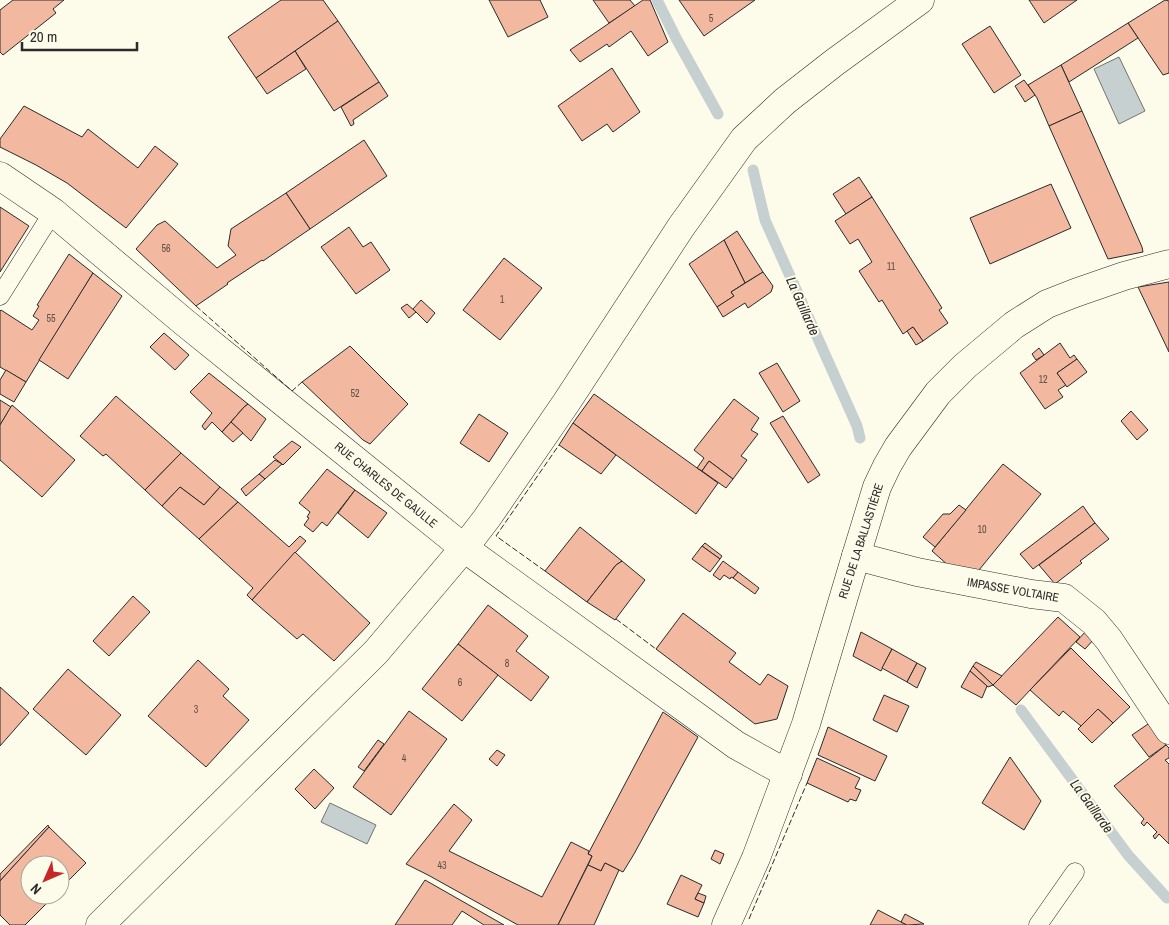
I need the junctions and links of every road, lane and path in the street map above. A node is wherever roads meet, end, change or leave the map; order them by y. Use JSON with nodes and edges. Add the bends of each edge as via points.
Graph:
{"nodes":[{"id":1,"x":920,"y":0,"type":"edge"},
{"id":2,"x":0,"y":176,"type":"edge"},
{"id":3,"x":53,"y":212,"type":"junction"},
{"id":4,"x":1169,"y":264,"type":"edge"},
{"id":5,"x":0,"y":296,"type":"edge"},
{"id":6,"x":464,"y":548,"type":"junction"},
{"id":7,"x":856,"y":556,"type":"junction"},
{"id":8,"x":1169,"y":730,"type":"edge"},
{"id":9,"x":788,"y":774,"type":"junction"},
{"id":10,"x":1075,"y":872,"type":"dead end"},
{"id":11,"x":100,"y":925,"type":"edge"},
{"id":12,"x":726,"y":925,"type":"edge"},
{"id":13,"x":1038,"y":925,"type":"edge"}],
"edges":[{"from":1,"to":6,"type":"street","via":[[785,101],[744,139]]},
{"from":2,"to":3,"type":"street","name":"RUE CHARLES DE GAULLE"},
{"from":3,"to":5,"type":"lane"},
{"from":3,"to":6,"type":"street","name":"RUE CHARLES DE GAULLE"},
{"from":4,"to":7,"type":"street","name":"RUE DE LA BALLASTIÈRE","via":[[1124,276],[1047,304],[1014,325],[965,366],[938,393],[887,466],[877,487]]},
{"from":6,"to":9,"type":"street","name":"RUE CHARLES DE GAULLE","via":[[736,746]]},
{"from":6,"to":11,"type":"street","via":[[376,652]]},
{"from":7,"to":8,"type":"street","name":"IMPASSE VOLTAIRE","via":[[917,572],[1064,598],[1094,622],[1109,640]]},
{"from":7,"to":9,"type":"street","name":"RUE DE LA BALLASTIÈRE"},
{"from":9,"to":12,"type":"street","name":"RUE DE LA BALLASTIÈRE"},
{"from":10,"to":13,"type":"lane"}]}
